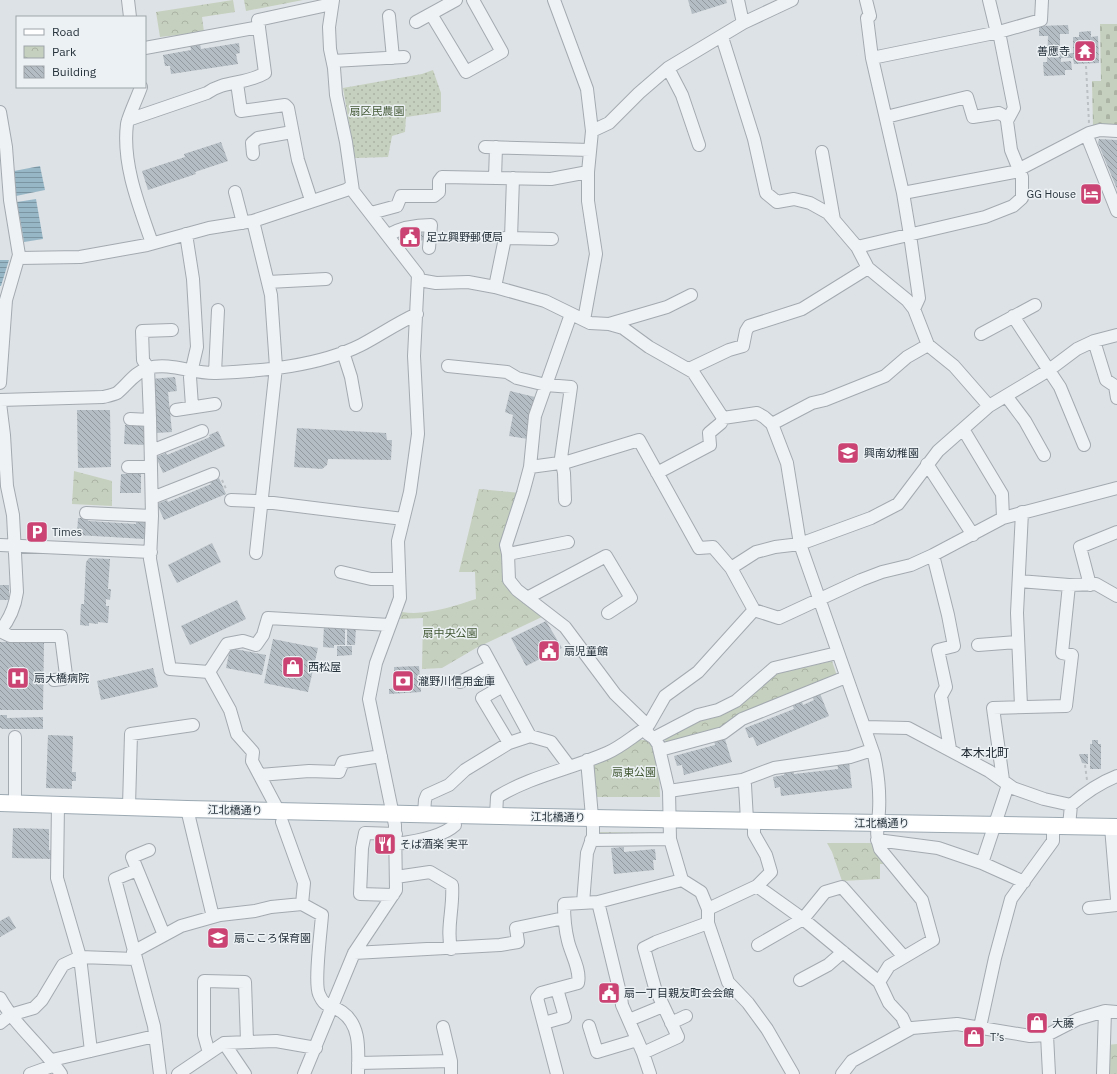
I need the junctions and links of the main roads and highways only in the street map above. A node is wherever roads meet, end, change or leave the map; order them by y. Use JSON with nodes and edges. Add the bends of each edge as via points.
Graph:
{"nodes":[{"id":1,"x":7,"y":803,"type":"edge"},
{"id":2,"x":1114,"y":827,"type":"edge"}],
"edges":[{"from":1,"to":2,"type":"main road","name":"江北橋通り","via":[[129,806],[280,816],[424,813]]}]}
